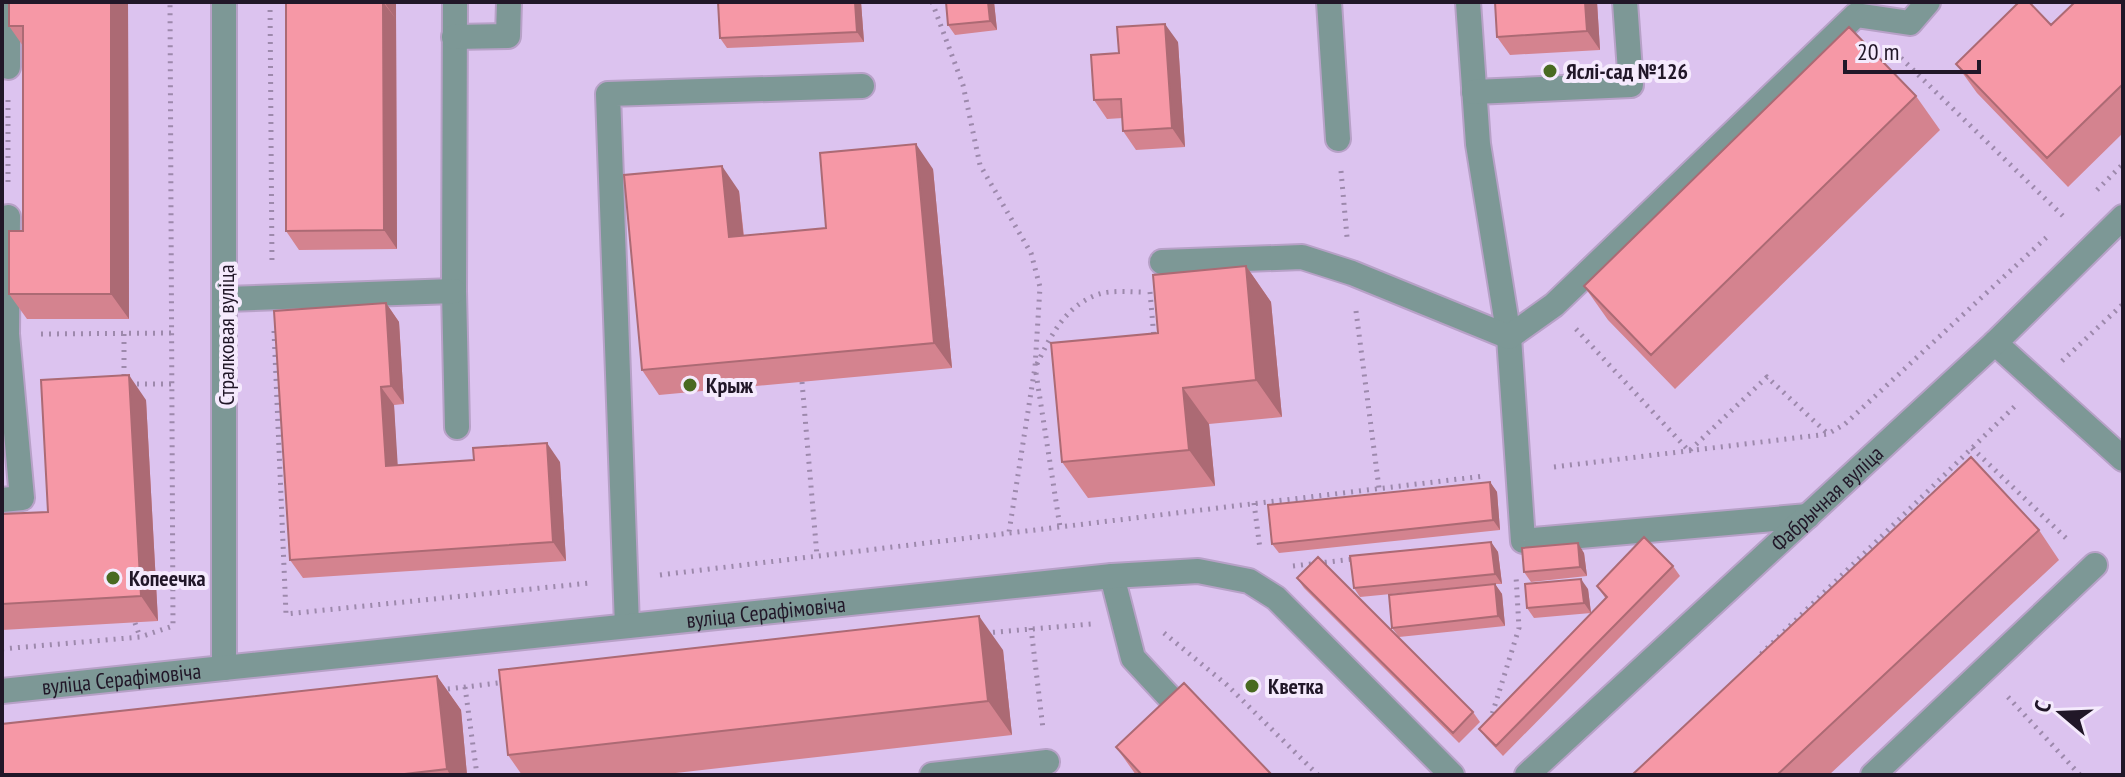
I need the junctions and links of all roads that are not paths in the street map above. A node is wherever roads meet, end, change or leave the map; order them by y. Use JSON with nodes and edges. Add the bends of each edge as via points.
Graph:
{"nodes":[{"id":1,"x":8,"y":2,"type":"edge"},
{"id":2,"x":224,"y":2,"type":"edge"},
{"id":3,"x":455,"y":2,"type":"edge"},
{"id":4,"x":509,"y":2,"type":"edge"},
{"id":5,"x":1329,"y":2,"type":"edge"},
{"id":6,"x":1468,"y":2,"type":"edge"},
{"id":7,"x":1625,"y":2,"type":"edge"},
{"id":8,"x":1928,"y":2,"type":"edge"},
{"id":9,"x":454,"y":37,"type":"junction"},
{"id":10,"x":8,"y":67,"type":"road end"},
{"id":11,"x":862,"y":86,"type":"dead end"},
{"id":12,"x":1474,"y":92,"type":"junction"},
{"id":13,"x":1338,"y":139,"type":"dead end"},
{"id":14,"x":8,"y":217,"type":"road end"},
{"id":15,"x":2123,"y":217,"type":"edge"},
{"id":16,"x":1162,"y":262,"type":"dead end"},
{"id":17,"x":454,"y":291,"type":"junction"},
{"id":18,"x":226,"y":299,"type":"junction"},
{"id":19,"x":1509,"y":337,"type":"junction"},
{"id":20,"x":1995,"y":343,"type":"junction"},
{"id":21,"x":457,"y":427,"type":"dead end"},
{"id":22,"x":2123,"y":459,"type":"edge"},
{"id":23,"x":2,"y":500,"type":"edge"},
{"id":24,"x":1808,"y":516,"type":"junction"},
{"id":25,"x":2095,"y":565,"type":"road end"},
{"id":26,"x":1112,"y":576,"type":"junction"},
{"id":27,"x":627,"y":626,"type":"junction"},
{"id":28,"x":224,"y":668,"type":"junction"},
{"id":29,"x":2,"y":691,"type":"edge"},
{"id":30,"x":1172,"y":700,"type":"edge"},
{"id":31,"x":1047,"y":762,"type":"road end"},
{"id":32,"x":932,"y":775,"type":"edge"},
{"id":33,"x":1452,"y":775,"type":"edge"},
{"id":34,"x":1527,"y":775,"type":"edge"},
{"id":35,"x":1873,"y":775,"type":"edge"}],
"edges":[{"from":1,"to":10,"type":"street"},
{"from":2,"to":18,"type":"street","name":"Стралковая вуліца"},
{"from":3,"to":9,"type":"street"},
{"from":4,"to":9,"type":"street","via":[[508,36]]},
{"from":5,"to":13,"type":"street"},
{"from":6,"to":12,"type":"street"},
{"from":7,"to":12,"type":"street","via":[[1631,85]]},
{"from":8,"to":19,"type":"street","via":[[1910,23],[1856,15],[1554,305]]},
{"from":9,"to":17,"type":"street"},
{"from":11,"to":27,"type":"street","via":[[608,94]]},
{"from":12,"to":19,"type":"street"},
{"from":14,"to":23,"type":"street","via":[[7,334],[22,498]]},
{"from":15,"to":20,"type":"street","name":"Фабрычная вуліца"},
{"from":16,"to":19,"type":"street","via":[[1302,257]]},
{"from":17,"to":18,"type":"street"},
{"from":17,"to":21,"type":"street"},
{"from":18,"to":28,"type":"street","name":"Стралковая вуліца"},
{"from":19,"to":24,"type":"street","via":[[1523,541]]},
{"from":20,"to":22,"type":"street"},
{"from":20,"to":24,"type":"street","name":"Фабрычная вуліца"},
{"from":24,"to":34,"type":"street","name":"Фабрычная вуліца"},
{"from":25,"to":35,"type":"street"},
{"from":26,"to":27,"type":"street","name":"вуліца Серафімовіча"},
{"from":26,"to":30,"type":"street","via":[[1133,658]]},
{"from":26,"to":33,"type":"street","name":"вуліца Серафімовіча","via":[[1198,571],[1249,581],[1276,598]]},
{"from":27,"to":28,"type":"street","name":"вуліца Серафімовіча"},
{"from":28,"to":29,"type":"street","name":"вуліца Серафімовіча"},
{"from":31,"to":32,"type":"street"}]}
